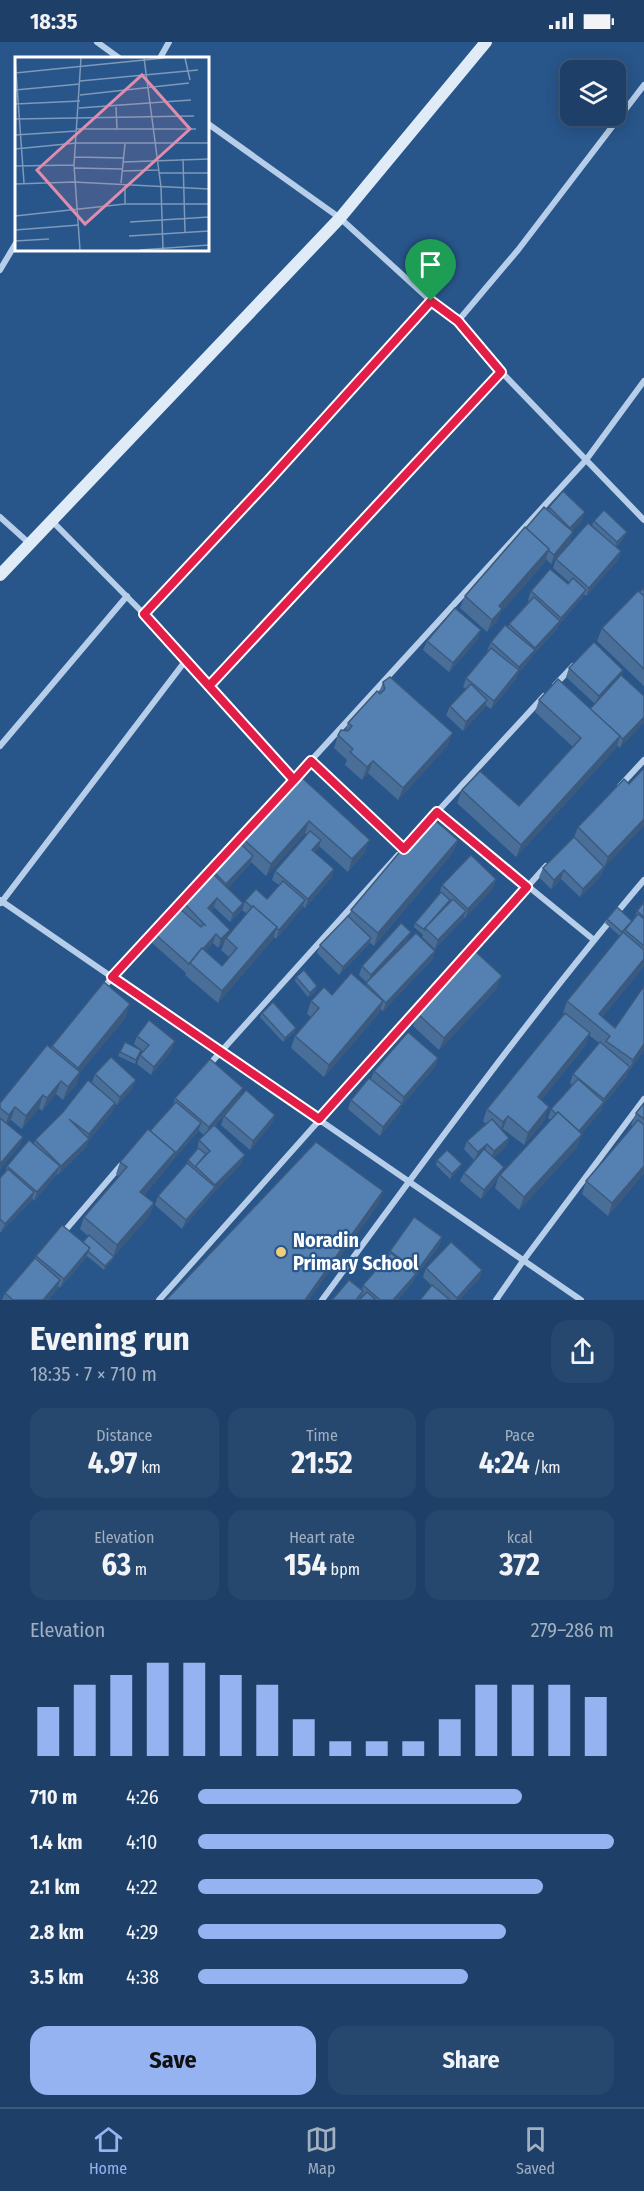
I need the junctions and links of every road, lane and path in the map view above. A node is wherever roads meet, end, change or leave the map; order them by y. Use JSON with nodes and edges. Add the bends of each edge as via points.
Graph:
{"nodes":[{"id":1,"x":97,"y":42,"type":"edge"},
{"id":2,"x":169,"y":42,"type":"edge"},
{"id":3,"x":486,"y":42,"type":"edge"},
{"id":4,"x":118,"y":57,"type":"edge"},
{"id":5,"x":161,"y":57,"type":"edge"},
{"id":6,"x":644,"y":85,"type":"edge"},
{"id":7,"x":208,"y":124,"type":"edge"},
{"id":8,"x":340,"y":218,"type":"junction"},
{"id":9,"x":15,"y":245,"type":"edge"},
{"id":10,"x":0,"y":270,"type":"edge"},
{"id":11,"x":431,"y":301,"type":"junction"},
{"id":12,"x":458,"y":321,"type":"junction"},
{"id":13,"x":501,"y":372,"type":"junction"},
{"id":14,"x":644,"y":381,"type":"edge"},
{"id":15,"x":586,"y":460,"type":"junction"},
{"id":16,"x":0,"y":517,"type":"edge"},
{"id":17,"x":644,"y":520,"type":"edge"},
{"id":18,"x":53,"y":522,"type":"junction"},
{"id":19,"x":31,"y":545,"type":"junction"},
{"id":20,"x":0,"y":575,"type":"edge"},
{"id":21,"x":127,"y":596,"type":"junction"},
{"id":22,"x":144,"y":614,"type":"junction"},
{"id":23,"x":581,"y":657,"type":"edge"},
{"id":24,"x":186,"y":660,"type":"junction"},
{"id":25,"x":209,"y":686,"type":"junction"},
{"id":26,"x":0,"y":746,"type":"edge"},
{"id":27,"x":644,"y":760,"type":"edge"},
{"id":28,"x":311,"y":761,"type":"junction"},
{"id":29,"x":294,"y":780,"type":"junction"},
{"id":30,"x":613,"y":794,"type":"edge"},
{"id":31,"x":437,"y":812,"type":"junction"},
{"id":32,"x":424,"y":827,"type":"edge"},
{"id":33,"x":410,"y":841,"type":"edge"},
{"id":34,"x":404,"y":849,"type":"junction"},
{"id":35,"x":550,"y":862,"type":"edge"},
{"id":36,"x":644,"y":880,"type":"edge"},
{"id":37,"x":527,"y":887,"type":"junction"},
{"id":38,"x":1,"y":902,"type":"edge"},
{"id":39,"x":594,"y":940,"type":"junction"},
{"id":40,"x":112,"y":977,"type":"junction"},
{"id":41,"x":97,"y":995,"type":"edge"},
{"id":42,"x":220,"y":1052,"type":"junction"},
{"id":43,"x":204,"y":1070,"type":"edge"},
{"id":44,"x":644,"y":1099,"type":"edge"},
{"id":45,"x":319,"y":1119,"type":"junction"},
{"id":46,"x":128,"y":1158,"type":"edge"},
{"id":47,"x":409,"y":1182,"type":"junction"},
{"id":48,"x":59,"y":1238,"type":"edge"},
{"id":49,"x":523,"y":1261,"type":"junction"},
{"id":50,"x":159,"y":1300,"type":"edge"},
{"id":51,"x":322,"y":1300,"type":"edge"},
{"id":52,"x":496,"y":1300,"type":"edge"},
{"id":53,"x":581,"y":1300,"type":"edge"}],
"edges":[{"from":1,"to":4,"type":"street"},
{"from":2,"to":5,"type":"street"},
{"from":3,"to":8,"type":"main road"},
{"from":6,"to":12,"type":"street","via":[[518,250]]},
{"from":7,"to":8,"type":"street"},
{"from":8,"to":11,"type":"street"},
{"from":8,"to":18,"type":"main road"},
{"from":9,"to":10,"type":"street"},
{"from":11,"to":12,"type":"street"},
{"from":11,"to":22,"type":"street"},
{"from":12,"to":13,"type":"street"},
{"from":13,"to":15,"type":"street"},
{"from":13,"to":25,"type":"street"},
{"from":14,"to":15,"type":"street"},
{"from":15,"to":17,"type":"street"},
{"from":15,"to":28,"type":"street"},
{"from":16,"to":19,"type":"street"},
{"from":18,"to":19,"type":"main road"},
{"from":18,"to":21,"type":"street"},
{"from":19,"to":20,"type":"main road"},
{"from":21,"to":22,"type":"street"},
{"from":21,"to":26,"type":"street"},
{"from":22,"to":24,"type":"street"},
{"from":23,"to":31,"type":"street"},
{"from":24,"to":25,"type":"street"},
{"from":24,"to":38,"type":"street"},
{"from":25,"to":29,"type":"street"},
{"from":27,"to":30,"type":"street"},
{"from":28,"to":29,"type":"street"},
{"from":28,"to":34,"type":"street"},
{"from":29,"to":40,"type":"street"},
{"from":31,"to":32,"type":"street"},
{"from":31,"to":37,"type":"street"},
{"from":33,"to":34,"type":"street"},
{"from":34,"to":42,"type":"street"},
{"from":35,"to":37,"type":"street"},
{"from":36,"to":39,"type":"street"},
{"from":37,"to":39,"type":"street"},
{"from":37,"to":45,"type":"street"},
{"from":38,"to":40,"type":"street"},
{"from":39,"to":47,"type":"street"},
{"from":40,"to":41,"type":"street"},
{"from":40,"to":42,"type":"street"},
{"from":42,"to":43,"type":"street"},
{"from":42,"to":45,"type":"street"},
{"from":44,"to":49,"type":"street"},
{"from":45,"to":47,"type":"street"},
{"from":45,"to":50,"type":"street"},
{"from":46,"to":48,"type":"street"},
{"from":47,"to":49,"type":"street"},
{"from":47,"to":51,"type":"street"},
{"from":49,"to":52,"type":"street"},
{"from":49,"to":53,"type":"street"}]}
